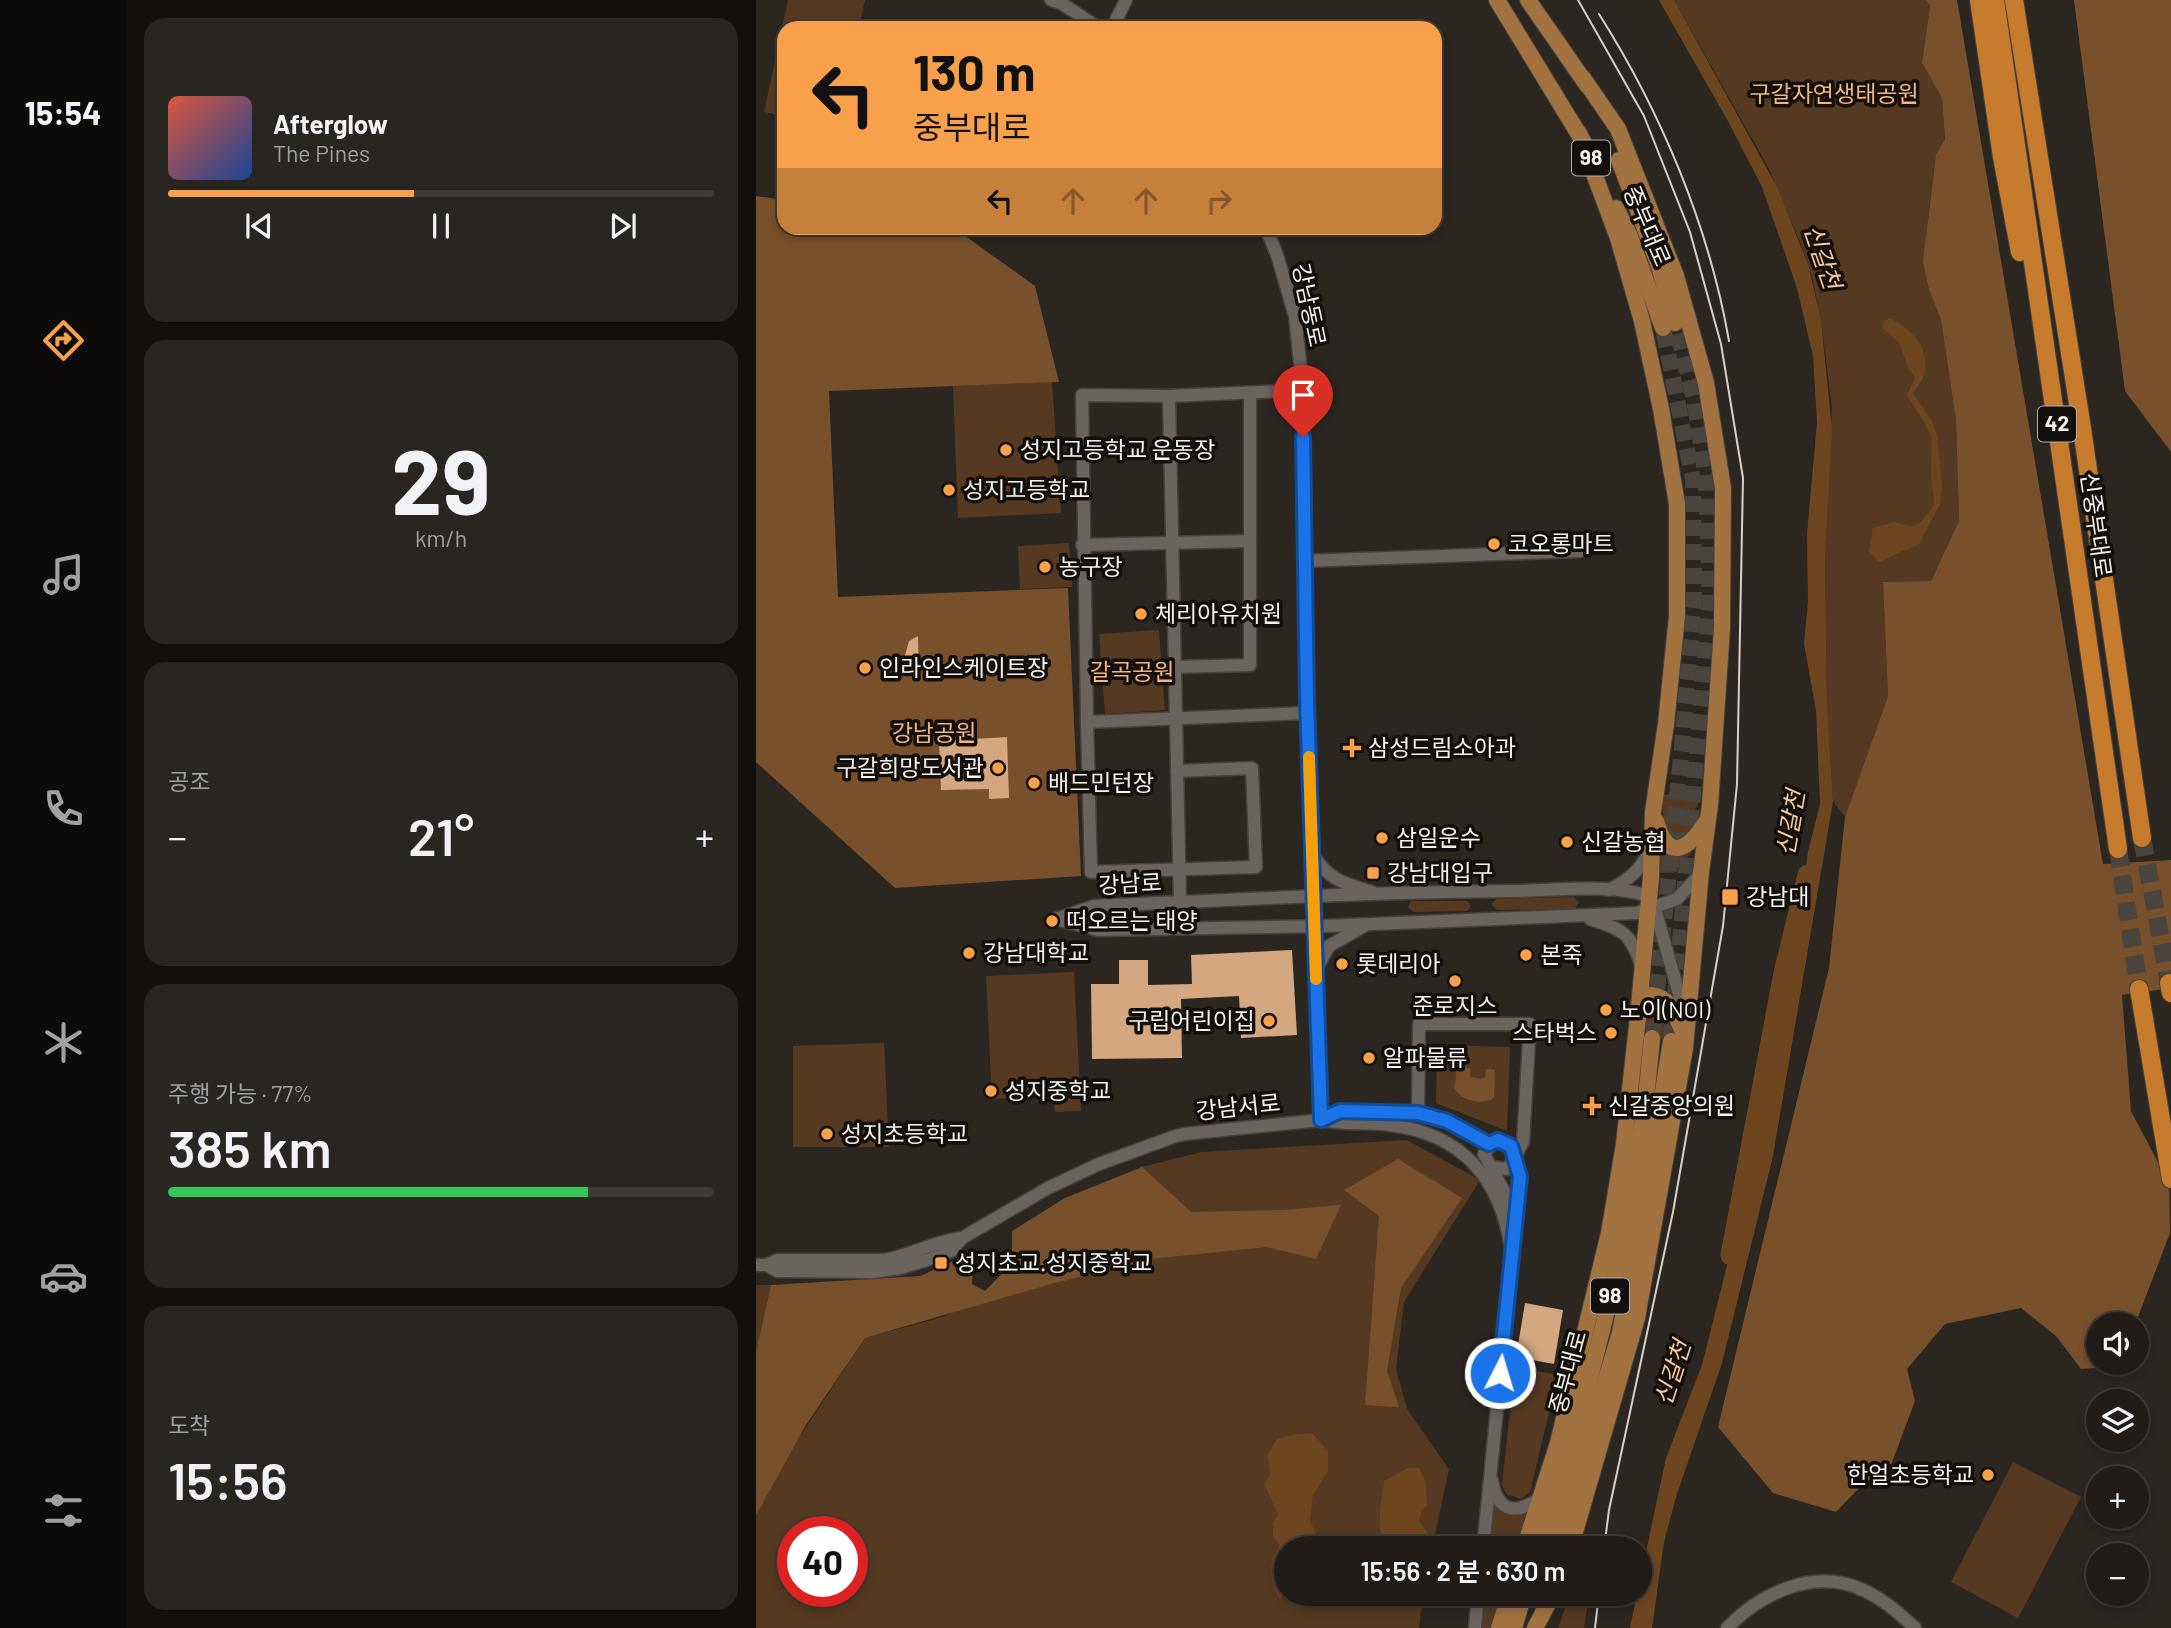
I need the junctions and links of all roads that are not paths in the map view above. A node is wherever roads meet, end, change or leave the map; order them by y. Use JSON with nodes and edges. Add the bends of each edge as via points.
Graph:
{"nodes":[{"id":1,"x":1052,"y":0,"type":"edge"},
{"id":2,"x":1126,"y":0,"type":"edge"},
{"id":3,"x":1490,"y":0,"type":"edge"},
{"id":4,"x":1497,"y":0,"type":"edge"},
{"id":5,"x":1528,"y":0,"type":"edge"},
{"id":6,"x":1979,"y":0,"type":"edge"},
{"id":7,"x":1995,"y":0,"type":"edge"},
{"id":8,"x":2014,"y":0,"type":"edge"},
{"id":9,"x":1088,"y":21,"type":"edge"},
{"id":10,"x":1116,"y":21,"type":"edge"},
{"id":11,"x":1517,"y":33,"type":"junction"},
{"id":12,"x":1583,"y":78,"type":"junction"},
{"id":13,"x":1579,"y":133,"type":"junction"},
{"id":14,"x":1269,"y":235,"type":"edge"},
{"id":15,"x":1303,"y":390,"type":"junction"},
{"id":16,"x":1250,"y":393,"type":"junction"},
{"id":17,"x":1169,"y":396,"type":"junction"},
{"id":18,"x":2065,"y":481,"type":"junction"},
{"id":19,"x":1250,"y":541,"type":"junction"},
{"id":20,"x":1171,"y":542,"type":"junction"},
{"id":21,"x":1083,"y":545,"type":"junction"},
{"id":22,"x":1580,"y":551,"type":"dead end"},
{"id":23,"x":1304,"y":561,"type":"junction"},
{"id":24,"x":1174,"y":667,"type":"junction"},
{"id":25,"x":1307,"y":713,"type":"junction"},
{"id":26,"x":1175,"y":717,"type":"junction"},
{"id":27,"x":1087,"y":722,"type":"junction"},
{"id":28,"x":1177,"y":771,"type":"junction"},
{"id":29,"x":1653,"y":812,"type":"junction"},
{"id":30,"x":1708,"y":819,"type":"junction"},
{"id":31,"x":2142,"y":838,"type":"tunnel mouth"},
{"id":32,"x":1652,"y":848,"type":"junction"},
{"id":33,"x":2118,"y":849,"type":"tunnel mouth"},
{"id":34,"x":1312,"y":854,"type":"junction"},
{"id":35,"x":1180,"y":869,"type":"junction"},
{"id":36,"x":1701,"y":872,"type":"junction"},
{"id":37,"x":1609,"y":890,"type":"junction"},
{"id":38,"x":1382,"y":895,"type":"junction"},
{"id":39,"x":1313,"y":897,"type":"junction"},
{"id":40,"x":1180,"y":902,"type":"junction"},
{"id":41,"x":1651,"y":905,"type":"junction"},
{"id":42,"x":1609,"y":914,"type":"junction"},
{"id":43,"x":1580,"y":915,"type":"junction"},
{"id":44,"x":1368,"y":924,"type":"junction"},
{"id":45,"x":1314,"y":926,"type":"junction"},
{"id":46,"x":1643,"y":967,"type":"junction"},
{"id":47,"x":1316,"y":971,"type":"junction"},
{"id":48,"x":2139,"y":989,"type":"tunnel mouth"},
{"id":49,"x":1638,"y":1017,"type":"junction"},
{"id":50,"x":1652,"y":1038,"type":"tunnel mouth"},
{"id":51,"x":1680,"y":1040,"type":"junction"},
{"id":52,"x":1418,"y":1113,"type":"junction"},
{"id":53,"x":1321,"y":1120,"type":"junction"},
{"id":54,"x":1390,"y":1124,"type":"junction"},
{"id":55,"x":1524,"y":1127,"type":"junction"},
{"id":56,"x":1508,"y":1143,"type":"junction"},
{"id":57,"x":1489,"y":1144,"type":"junction"},
{"id":58,"x":1514,"y":1156,"type":"junction"},
{"id":59,"x":1488,"y":1163,"type":"junction"},
{"id":60,"x":2171,"y":1179,"type":"edge"},
{"id":61,"x":1507,"y":1222,"type":"junction"},
{"id":62,"x":1511,"y":1249,"type":"junction"},
{"id":63,"x":761,"y":1265,"type":"edge"},
{"id":64,"x":1491,"y":1471,"type":"junction"},
{"id":65,"x":1540,"y":1498,"type":"junction"},
{"id":66,"x":1484,"y":1536,"type":"edge"},
{"id":67,"x":1528,"y":1536,"type":"edge"},
{"id":68,"x":1543,"y":1536,"type":"edge"},
{"id":69,"x":1558,"y":1536,"type":"edge"},
{"id":70,"x":1574,"y":1536,"type":"edge"},
{"id":71,"x":1477,"y":1606,"type":"edge"},
{"id":72,"x":1506,"y":1606,"type":"edge"},
{"id":73,"x":1520,"y":1606,"type":"edge"},
{"id":74,"x":1539,"y":1606,"type":"edge"},
{"id":75,"x":1546,"y":1606,"type":"edge"},
{"id":76,"x":1475,"y":1628,"type":"edge"},
{"id":77,"x":1499,"y":1628,"type":"edge"},
{"id":78,"x":1514,"y":1628,"type":"edge"},
{"id":79,"x":1534,"y":1628,"type":"edge"},
{"id":80,"x":1727,"y":1628,"type":"edge"},
{"id":81,"x":1915,"y":1628,"type":"edge"}],
"edges":[{"from":1,"to":9,"type":"street"},
{"from":2,"to":10,"type":"street"},
{"from":3,"to":11,"type":"main road"},
{"from":4,"to":11,"type":"main road","name":"중부대로","number":"98"},
{"from":5,"to":12,"type":"main road","name":"중부대로","number":"98"},
{"from":6,"to":18,"type":"highway","via":[[2002,157]]},
{"from":7,"to":18,"type":"highway","name":"신중부대로","number":"42"},
{"from":8,"to":31,"type":"highway","name":"신중부대로","number":"42"},
{"from":11,"to":13,"type":"main road","name":"중부대로","number":"98"},
{"from":12,"to":13,"type":"main road","name":"중부대로","number":"98","via":[[1660,266],[1669,326]]},
{"from":12,"to":30,"type":"main road","via":[[1618,129],[1642,189],[1676,276],[1708,396],[1723,488],[1722,628]]},
{"from":13,"to":29,"type":"main road","via":[[1618,238],[1642,321],[1677,504],[1677,616]]},
{"from":14,"to":15,"type":"street","name":"강남동로","via":[[1295,316]]},
{"from":15,"to":16,"type":"street"},
{"from":15,"to":23,"type":"street","name":"강남동로"},
{"from":16,"to":17,"type":"street"},
{"from":16,"to":19,"type":"street"},
{"from":17,"to":20,"type":"street"},
{"from":17,"to":21,"type":"street","via":[[1082,395]]},
{"from":18,"to":33,"type":"highway","name":"신중부대로","number":"42"},
{"from":19,"to":20,"type":"street"},
{"from":19,"to":24,"type":"street","via":[[1250,665]]},
{"from":20,"to":21,"type":"street"},
{"from":20,"to":24,"type":"street"},
{"from":21,"to":27,"type":"street"},
{"from":22,"to":23,"type":"street"},
{"from":23,"to":25,"type":"street","name":"강남동로"},
{"from":24,"to":26,"type":"street"},
{"from":25,"to":26,"type":"street"},
{"from":25,"to":34,"type":"street","name":"강남동로"},
{"from":26,"to":27,"type":"street"},
{"from":26,"to":28,"type":"street"},
{"from":27,"to":35,"type":"street","via":[[1090,872]]},
{"from":28,"to":35,"type":"street"},
{"from":28,"to":35,"type":"street","via":[[1252,768],[1256,867]]},
{"from":29,"to":30,"type":"main road","via":[[1662,838],[1676,849],[1690,844]]},
{"from":29,"to":32,"type":"main road"},
{"from":30,"to":36,"type":"main road"},
{"from":32,"to":37,"type":"street","via":[[1640,870]]},
{"from":32,"to":41,"type":"main road"},
{"from":34,"to":38,"type":"street","via":[[1337,881]]},
{"from":34,"to":39,"type":"street","name":"강남동로"},
{"from":35,"to":40,"type":"street"},
{"from":36,"to":41,"type":"street","via":[[1677,899]]},
{"from":36,"to":51,"type":"main road"},
{"from":37,"to":38,"type":"street","name":"강남로"},
{"from":37,"to":41,"type":"street","name":"강남로"},
{"from":37,"to":42,"type":"street"},
{"from":38,"to":39,"type":"street","name":"강남로"},
{"from":39,"to":40,"type":"street","name":"강남로"},
{"from":39,"to":45,"type":"street"},
{"from":40,"to":45,"type":"street","name":"강남로","via":[[1094,906],[1056,919],[1098,930]]},
{"from":41,"to":42,"type":"street","name":"강남로"},
{"from":41,"to":46,"type":"main road"},
{"from":41,"to":51,"type":"street","via":[[1681,1001]]},
{"from":42,"to":43,"type":"street","name":"강남로"},
{"from":43,"to":44,"type":"street","name":"강남로"},
{"from":43,"to":46,"type":"street","via":[[1631,938]]},
{"from":44,"to":45,"type":"street","name":"강남로"},
{"from":44,"to":47,"type":"street","via":[[1329,946]]},
{"from":45,"to":47,"type":"street"},
{"from":46,"to":49,"type":"main road"},
{"from":47,"to":53,"type":"street"},
{"from":48,"to":60,"type":"highway"},
{"from":49,"to":51,"type":"main road","via":[[1651,995],[1663,996],[1671,1005]]},
{"from":49,"to":65,"type":"main road","via":[[1609,1233],[1558,1443]]},
{"from":50,"to":68,"type":"main road","name":"중부대로","number":"98","via":[[1625,1236],[1579,1418]]},
{"from":51,"to":69,"type":"main road","name":"중부대로","number":"98","via":[[1620,1333]]},
{"from":51,"to":70,"type":"main road","via":[[1637,1318]]},
{"from":52,"to":53,"type":"street","via":[[1340,1111]]},
{"from":52,"to":55,"type":"street","via":[[1419,1024],[1530,1024]]},
{"from":52,"to":57,"type":"street","via":[[1447,1121]]},
{"from":53,"to":54,"type":"street","via":[[1342,1125]]},
{"from":53,"to":63,"type":"street","name":"강남서로","via":[[1173,1137],[1058,1183],[962,1238],[885,1260],[777,1260]]},
{"from":54,"to":59,"type":"street","via":[[1418,1125],[1449,1135]]},
{"from":54,"to":61,"type":"street","via":[[1418,1131],[1465,1154],[1489,1180]]},
{"from":55,"to":56,"type":"street"},
{"from":55,"to":58,"type":"street"},
{"from":56,"to":57,"type":"street","via":[[1498,1140]]},
{"from":56,"to":58,"type":"street"},
{"from":57,"to":59,"type":"street"},
{"from":58,"to":59,"type":"street","via":[[1506,1169]]},
{"from":58,"to":62,"type":"street","via":[[1520,1177]]},
{"from":59,"to":61,"type":"street","via":[[1508,1199]]},
{"from":61,"to":62,"type":"street"},
{"from":62,"to":64,"type":"street"},
{"from":64,"to":65,"type":"street","via":[[1499,1501],[1509,1508],[1527,1508]]},
{"from":64,"to":66,"type":"street"},
{"from":65,"to":67,"type":"main road"},
{"from":71,"to":76,"type":"street"},
{"from":72,"to":77,"type":"main road"},
{"from":73,"to":78,"type":"main road"},
{"from":74,"to":79,"type":"main road"},
{"from":75,"to":79,"type":"main road"},
{"from":80,"to":81,"type":"street","via":[[1771,1595],[1801,1583],[1821,1582],[1862,1589]]}]}
